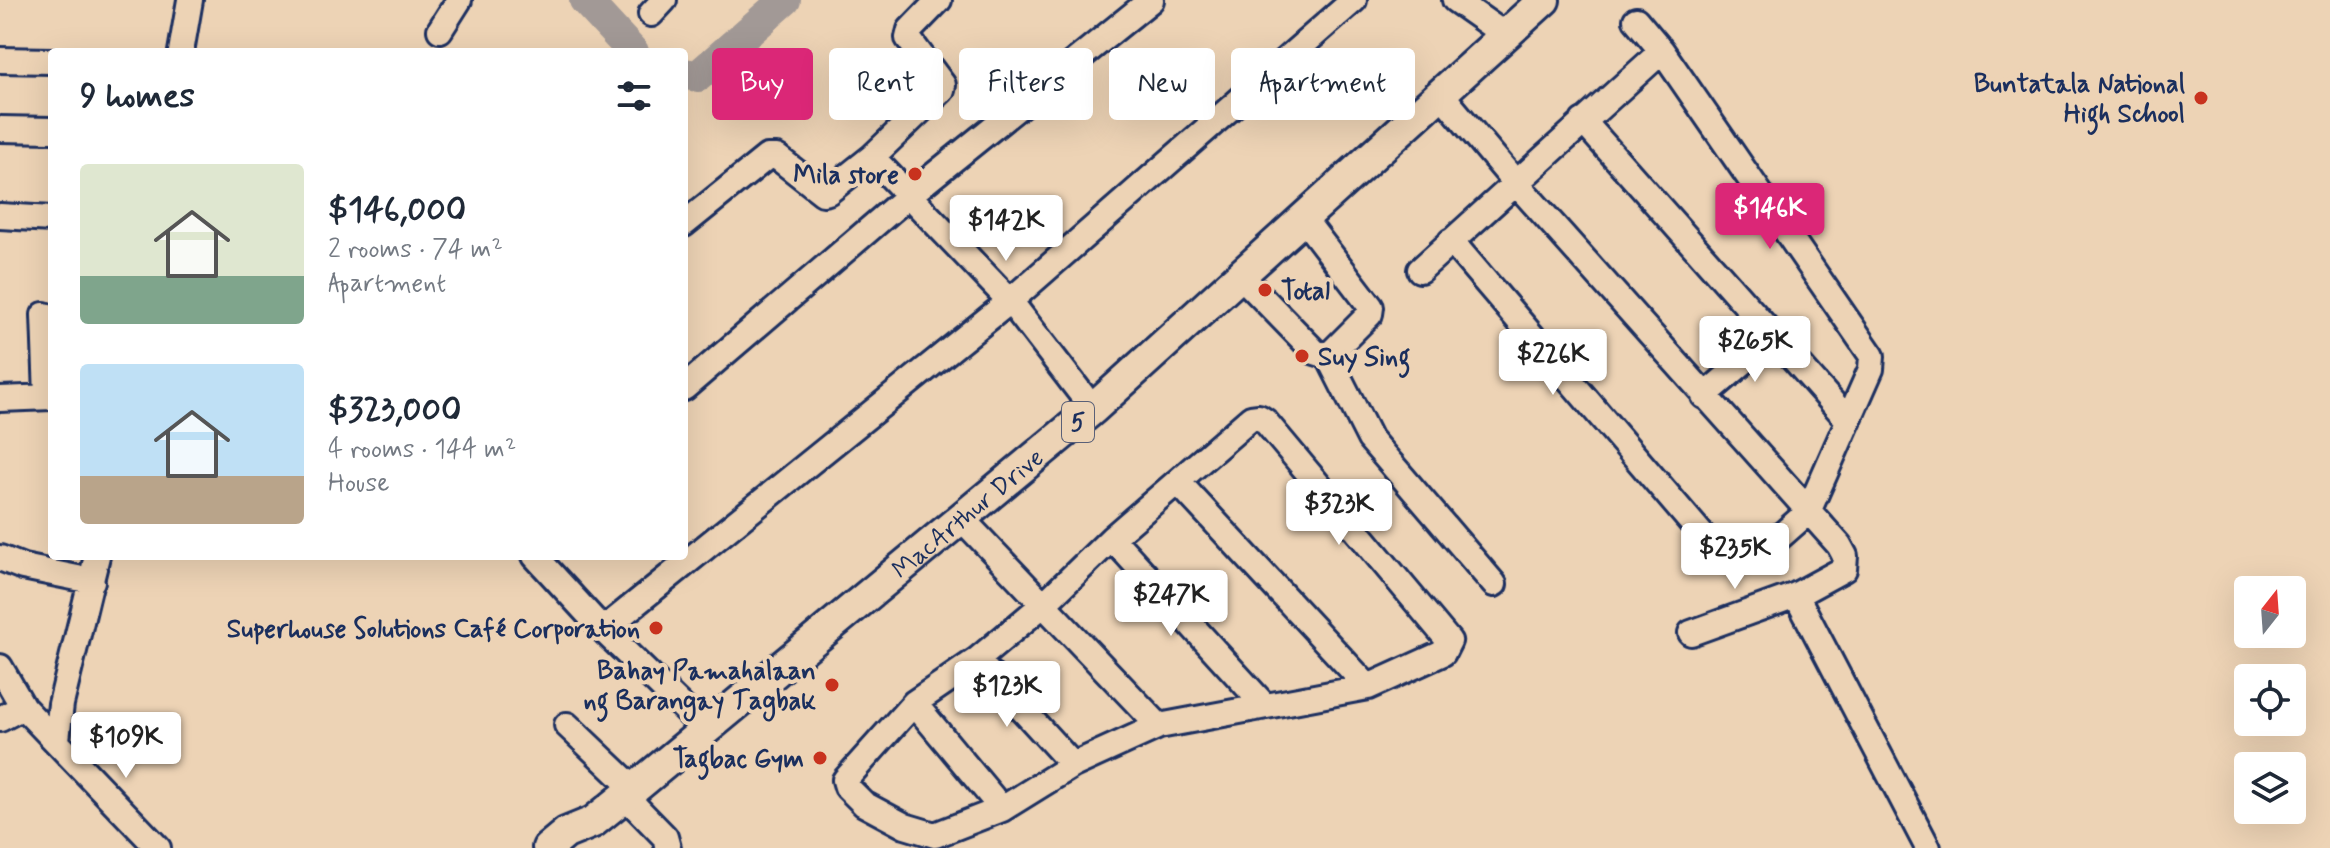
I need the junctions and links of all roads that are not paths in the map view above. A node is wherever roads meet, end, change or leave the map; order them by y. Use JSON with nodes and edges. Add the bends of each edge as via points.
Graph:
{"nodes":[{"id":1,"x":190,"y":0,"type":"edge"},
{"id":2,"x":459,"y":0,"type":"edge"},
{"id":3,"x":939,"y":0,"type":"edge"},
{"id":4,"x":1151,"y":0,"type":"edge"},
{"id":5,"x":1354,"y":0,"type":"edge"},
{"id":6,"x":1455,"y":0,"type":"edge"},
{"id":7,"x":1544,"y":0,"type":"edge"},
{"id":8,"x":1636,"y":20,"type":"dead end"},
{"id":9,"x":440,"y":30,"type":"dead end"},
{"id":10,"x":1505,"y":35,"type":"junction"},
{"id":11,"x":182,"y":48,"type":"edge"},
{"id":12,"x":1662,"y":51,"type":"junction"},
{"id":13,"x":0,"y":60,"type":"edge"},
{"id":14,"x":48,"y":61,"type":"edge"},
{"id":15,"x":1441,"y":94,"type":"junction"},
{"id":16,"x":1583,"y":121,"type":"junction"},
{"id":17,"x":0,"y":129,"type":"edge"},
{"id":18,"x":48,"y":130,"type":"edge"},
{"id":19,"x":872,"y":157,"type":"junction"},
{"id":20,"x":1515,"y":182,"type":"junction"},
{"id":21,"x":907,"y":197,"type":"junction"},
{"id":22,"x":0,"y":216,"type":"edge"},
{"id":23,"x":1303,"y":218,"type":"junction"},
{"id":24,"x":48,"y":219,"type":"edge"},
{"id":25,"x":688,"y":221,"type":"edge"},
{"id":26,"x":1451,"y":241,"type":"junction"},
{"id":27,"x":1420,"y":270,"type":"dead end"},
{"id":28,"x":1240,"y":275,"type":"junction"},
{"id":29,"x":1010,"y":301,"type":"junction"},
{"id":30,"x":44,"y":315,"type":"dead end"},
{"id":31,"x":1774,"y":336,"type":"junction"},
{"id":32,"x":1328,"y":356,"type":"junction"},
{"id":33,"x":48,"y":370,"type":"edge"},
{"id":34,"x":688,"y":385,"type":"edge"},
{"id":35,"x":1704,"y":396,"type":"junction"},
{"id":36,"x":48,"y":397,"type":"edge"},
{"id":37,"x":0,"y":399,"type":"edge"},
{"id":38,"x":1093,"y":409,"type":"junction"},
{"id":39,"x":1848,"y":420,"type":"junction"},
{"id":40,"x":1178,"y":482,"type":"junction"},
{"id":41,"x":1808,"y":512,"type":"junction"},
{"id":42,"x":963,"y":520,"type":"junction"},
{"id":43,"x":1112,"y":538,"type":"junction"},
{"id":44,"x":0,"y":558,"type":"edge"},
{"id":45,"x":539,"y":560,"type":"edge"},
{"id":46,"x":100,"y":564,"type":"edge"},
{"id":47,"x":1494,"y":584,"type":"dead end"},
{"id":48,"x":1796,"y":595,"type":"junction"},
{"id":49,"x":1045,"y":603,"type":"junction"},
{"id":50,"x":603,"y":630,"type":"junction"},
{"id":51,"x":1691,"y":633,"type":"dead end"},
{"id":52,"x":977,"y":660,"type":"junction"},
{"id":53,"x":0,"y":667,"type":"edge"},
{"id":54,"x":1368,"y":687,"type":"junction"},
{"id":55,"x":914,"y":703,"type":"junction"},
{"id":56,"x":1265,"y":706,"type":"junction"},
{"id":57,"x":23,"y":707,"type":"junction"},
{"id":58,"x":0,"y":719,"type":"edge"},
{"id":59,"x":567,"y":725,"type":"dead end"},
{"id":60,"x":1159,"y":726,"type":"junction"},
{"id":61,"x":706,"y":730,"type":"junction"},
{"id":62,"x":57,"y":740,"type":"junction"},
{"id":63,"x":1073,"y":765,"type":"junction"},
{"id":64,"x":630,"y":793,"type":"junction"},
{"id":65,"x":1002,"y":809,"type":"junction"},
{"id":66,"x":593,"y":822,"type":"junction"},
{"id":67,"x":158,"y":848,"type":"edge"},
{"id":68,"x":548,"y":848,"type":"edge"},
{"id":69,"x":578,"y":848,"type":"edge"},
{"id":70,"x":668,"y":848,"type":"edge"},
{"id":71,"x":1928,"y":848,"type":"edge"}],
"edges":[{"from":1,"to":11,"type":"street"},
{"from":2,"to":9,"type":"street"},
{"from":3,"to":19,"type":"street","via":[[908,38],[942,90]]},
{"from":4,"to":21,"type":"street"},
{"from":5,"to":29,"type":"street"},
{"from":6,"to":10,"type":"street"},
{"from":7,"to":10,"type":"main road","name":"MacArthur Drive","number":"5"},
{"from":8,"to":12,"type":"street"},
{"from":10,"to":15,"type":"main road","name":"MacArthur Drive","number":"5"},
{"from":12,"to":16,"type":"street"},
{"from":12,"to":39,"type":"street","via":[[1872,356]]},
{"from":13,"to":14,"type":"street"},
{"from":15,"to":20,"type":"street"},
{"from":15,"to":23,"type":"main road","name":"MacArthur Drive","number":"5"},
{"from":16,"to":20,"type":"street"},
{"from":16,"to":31,"type":"street"},
{"from":17,"to":18,"type":"street"},
{"from":19,"to":21,"type":"street"},
{"from":19,"to":25,"type":"street","via":[[823,193],[777,157],[767,157]]},
{"from":20,"to":26,"type":"street"},
{"from":20,"to":35,"type":"street"},
{"from":21,"to":29,"type":"street"},
{"from":21,"to":34,"type":"street"},
{"from":22,"to":24,"type":"street"},
{"from":23,"to":28,"type":"main road","name":"MacArthur Drive","number":"5"},
{"from":23,"to":32,"type":"street","via":[[1371,307]]},
{"from":26,"to":27,"type":"street"},
{"from":26,"to":41,"type":"street","via":[[1720,556],[1728,558],[1775,541]]},
{"from":28,"to":32,"type":"street","via":[[1315,352]]},
{"from":28,"to":38,"type":"main road","name":"MacArthur Drive","number":"5"},
{"from":29,"to":38,"type":"street"},
{"from":29,"to":50,"type":"street"},
{"from":30,"to":33,"type":"street"},
{"from":31,"to":35,"type":"street"},
{"from":31,"to":39,"type":"street"},
{"from":32,"to":47,"type":"street","via":[[1370,439]]},
{"from":35,"to":41,"type":"street"},
{"from":36,"to":37,"type":"street"},
{"from":38,"to":42,"type":"main road","name":"MacArthur Drive","number":"5"},
{"from":39,"to":41,"type":"street"},
{"from":40,"to":43,"type":"street"},
{"from":40,"to":54,"type":"street"},
{"from":40,"to":54,"type":"street","via":[[1251,418],[1265,421],[1449,641],[1443,653]]},
{"from":41,"to":48,"type":"street","via":[[1839,545],[1846,562],[1844,569]]},
{"from":42,"to":49,"type":"street"},
{"from":42,"to":61,"type":"main road","name":"MacArthur Drive","number":"5"},
{"from":43,"to":49,"type":"street"},
{"from":43,"to":56,"type":"street"},
{"from":44,"to":46,"type":"street","via":[[23,567]]},
{"from":45,"to":50,"type":"street"},
{"from":46,"to":62,"type":"street","via":[[61,704]]},
{"from":48,"to":51,"type":"street"},
{"from":48,"to":71,"type":"street"},
{"from":49,"to":52,"type":"street"},
{"from":49,"to":60,"type":"street"},
{"from":50,"to":61,"type":"street"},
{"from":52,"to":55,"type":"street"},
{"from":52,"to":63,"type":"street"},
{"from":53,"to":57,"type":"street"},
{"from":54,"to":56,"type":"street"},
{"from":55,"to":65,"type":"street"},
{"from":55,"to":65,"type":"street","via":[[845,780],[847,787],[864,804],[935,835]]},
{"from":56,"to":60,"type":"street"},
{"from":57,"to":58,"type":"street"},
{"from":57,"to":62,"type":"street"},
{"from":59,"to":64,"type":"street"},
{"from":60,"to":63,"type":"street"},
{"from":61,"to":64,"type":"main road","name":"MacArthur Drive","number":"5"},
{"from":62,"to":67,"type":"street"},
{"from":63,"to":65,"type":"street"},
{"from":64,"to":66,"type":"main road","name":"MacArthur Drive","number":"5"},
{"from":64,"to":70,"type":"street"},
{"from":66,"to":68,"type":"main road","name":"MacArthur Drive","number":"5"},
{"from":66,"to":69,"type":"main road","name":"MacArthur Drive","number":"5"}]}
